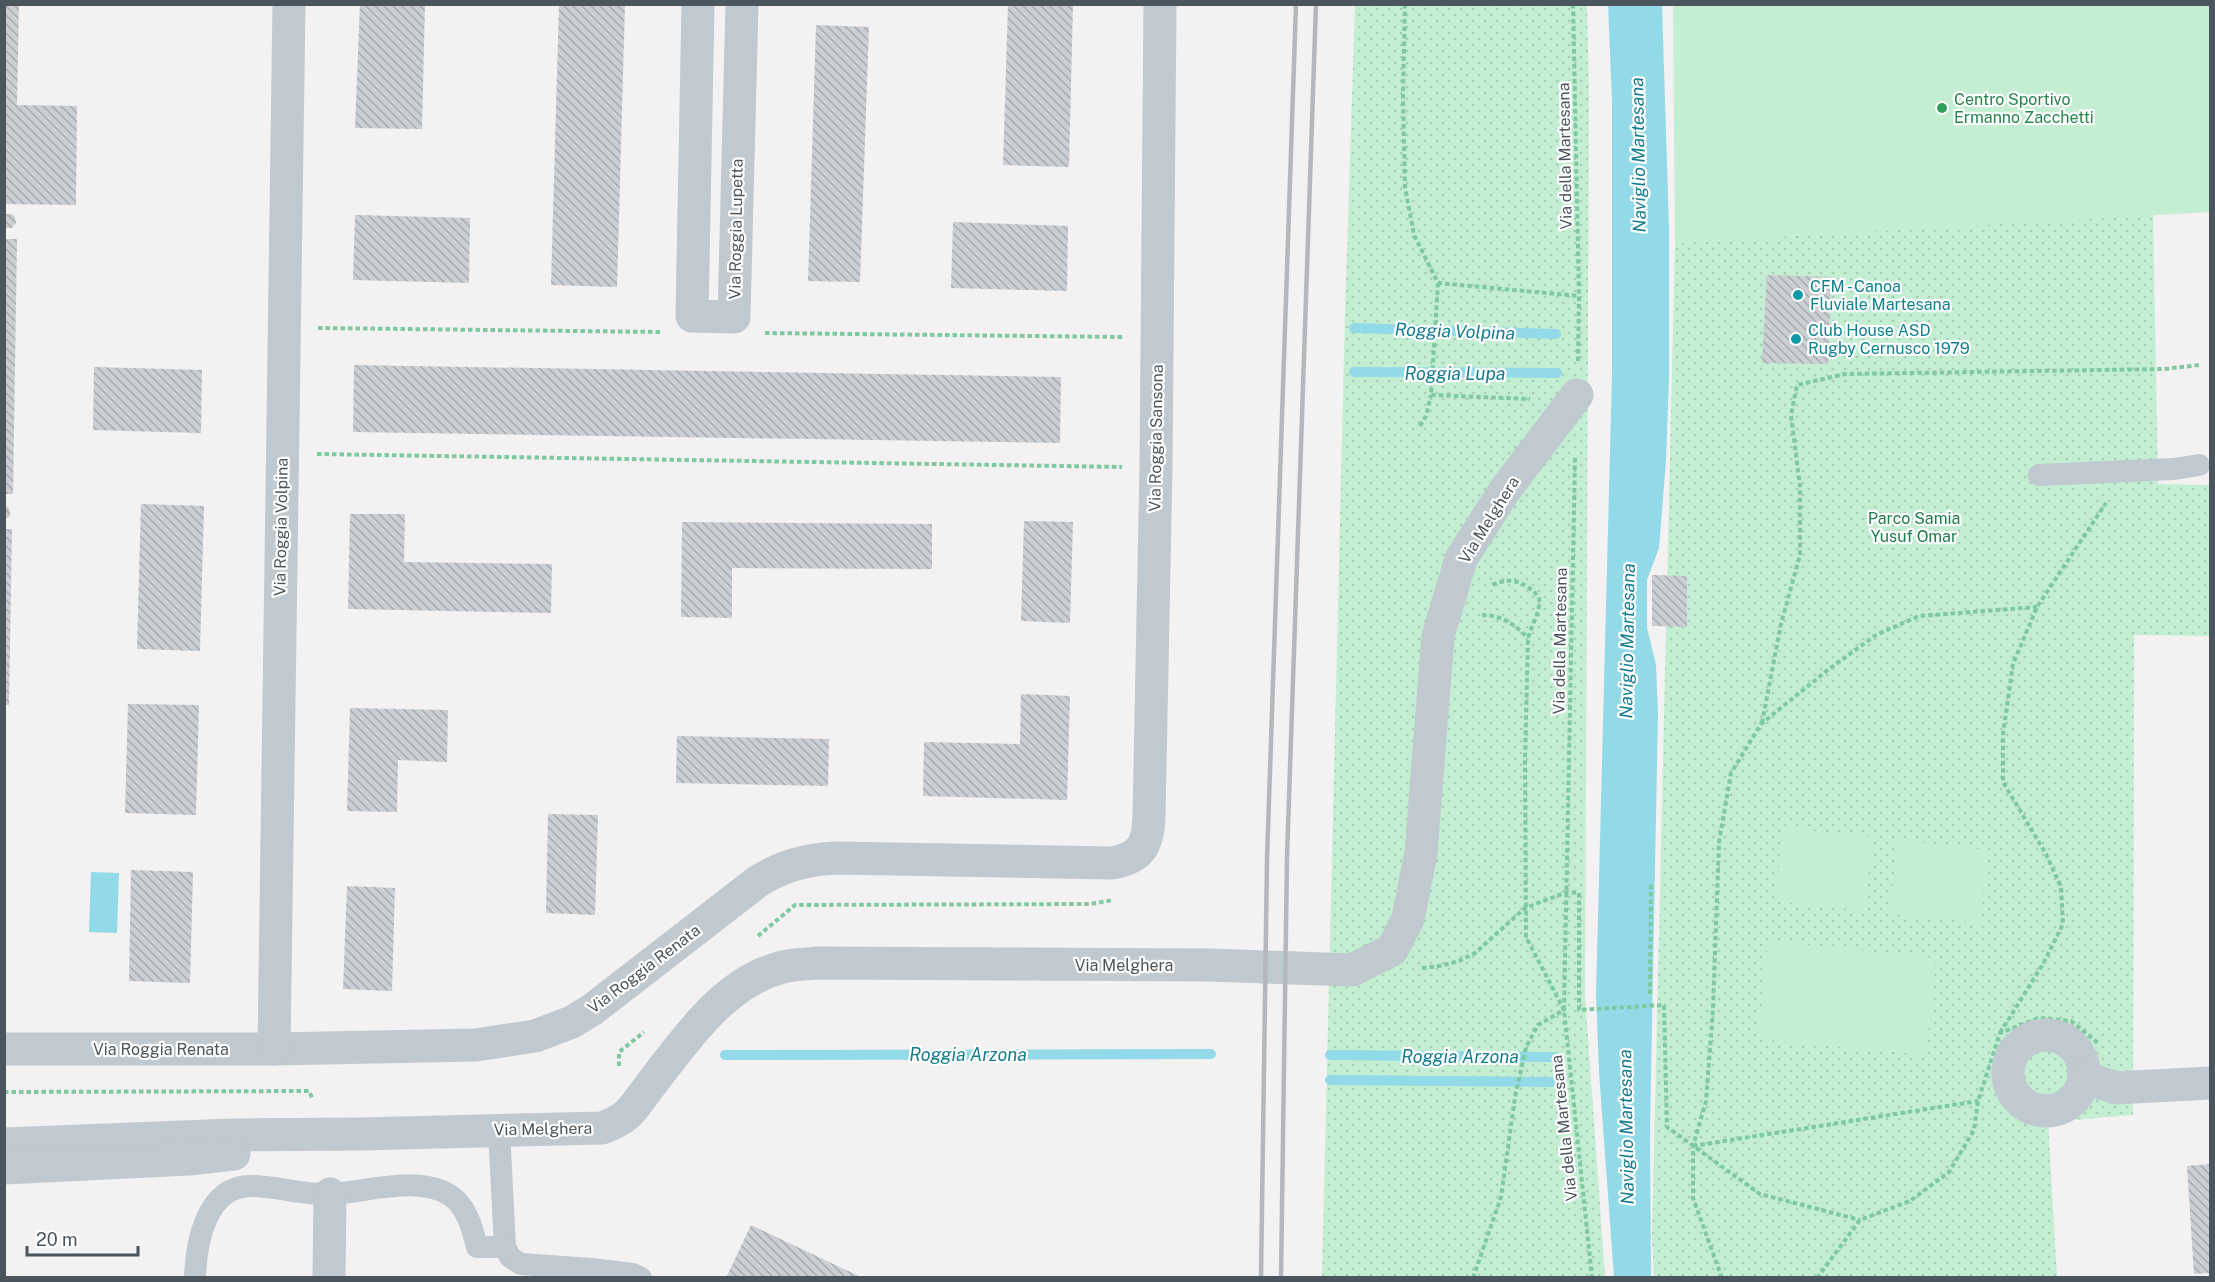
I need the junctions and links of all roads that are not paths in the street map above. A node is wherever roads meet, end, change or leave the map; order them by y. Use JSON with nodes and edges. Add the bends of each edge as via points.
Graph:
{"nodes":[{"id":1,"x":289,"y":4,"type":"edge"},
{"id":2,"x":698,"y":4,"type":"edge"},
{"id":3,"x":742,"y":4,"type":"edge"},
{"id":4,"x":1160,"y":4,"type":"edge"},
{"id":5,"x":1571,"y":402,"type":"road end"},
{"id":6,"x":2199,"y":465,"type":"dead end"},
{"id":7,"x":2039,"y":475,"type":"dead end"},
{"id":8,"x":1125,"y":861,"type":"joint"},
{"id":9,"x":4,"y":1049,"type":"edge"},
{"id":10,"x":274,"y":1049,"type":"junction"},
{"id":11,"x":2084,"y":1077,"type":"dead end"},
{"id":12,"x":2211,"y":1083,"type":"edge"},
{"id":13,"x":499,"y":1130,"type":"junction"},
{"id":14,"x":324,"y":1134,"type":"junction"},
{"id":15,"x":4,"y":1143,"type":"edge"},
{"id":16,"x":4,"y":1168,"type":"edge"},
{"id":17,"x":330,"y":1194,"type":"junction"},
{"id":18,"x":505,"y":1248,"type":"junction"},
{"id":19,"x":195,"y":1278,"type":"edge"},
{"id":20,"x":329,"y":1278,"type":"edge"},
{"id":21,"x":641,"y":1278,"type":"edge"}],
"edges":[{"from":1,"to":10,"type":"street","name":"Via Roggia Volpina"},
{"from":2,"to":3,"type":"street","name":"Via Roggia Lupetta","via":[[692,316],[734,317]]},
{"from":4,"to":8,"type":"street","name":"Via Roggia Sansona","via":[[1149,828],[1141,850]]},
{"from":5,"to":13,"type":"street","name":"Via Melghera","via":[[1505,490],[1461,559],[1438,636],[1421,853],[1408,919],[1392,950],[1352,970],[1209,965],[819,963],[782,968],[756,977],[717,1006],[621,1121],[602,1128]]},
{"from":6,"to":7,"type":"lane"},
{"from":8,"to":10,"type":"street","name":"Via Roggia Renata","via":[[815,859],[768,875],[606,1001],[572,1022],[546,1032],[476,1045]]},
{"from":9,"to":10,"type":"street","name":"Via Roggia Renata"},
{"from":11,"to":12,"type":"street","via":[[2116,1088]]},
{"from":13,"to":14,"type":"street","name":"Via Melghera"},
{"from":13,"to":18,"type":"lane"},
{"from":14,"to":15,"type":"street","name":"Via Melghera"},
{"from":14,"to":16,"type":"street","name":"Via Melghera","via":[[210,1158]]},
{"from":17,"to":18,"type":"lane","via":[[420,1185],[442,1191],[458,1202],[469,1220],[477,1247]]},
{"from":17,"to":19,"type":"lane","via":[[248,1186],[228,1193],[214,1204],[203,1226],[195,1255]]},
{"from":17,"to":20,"type":"street"},
{"from":18,"to":21,"type":"lane","via":[[521,1264],[591,1269]]}]}
